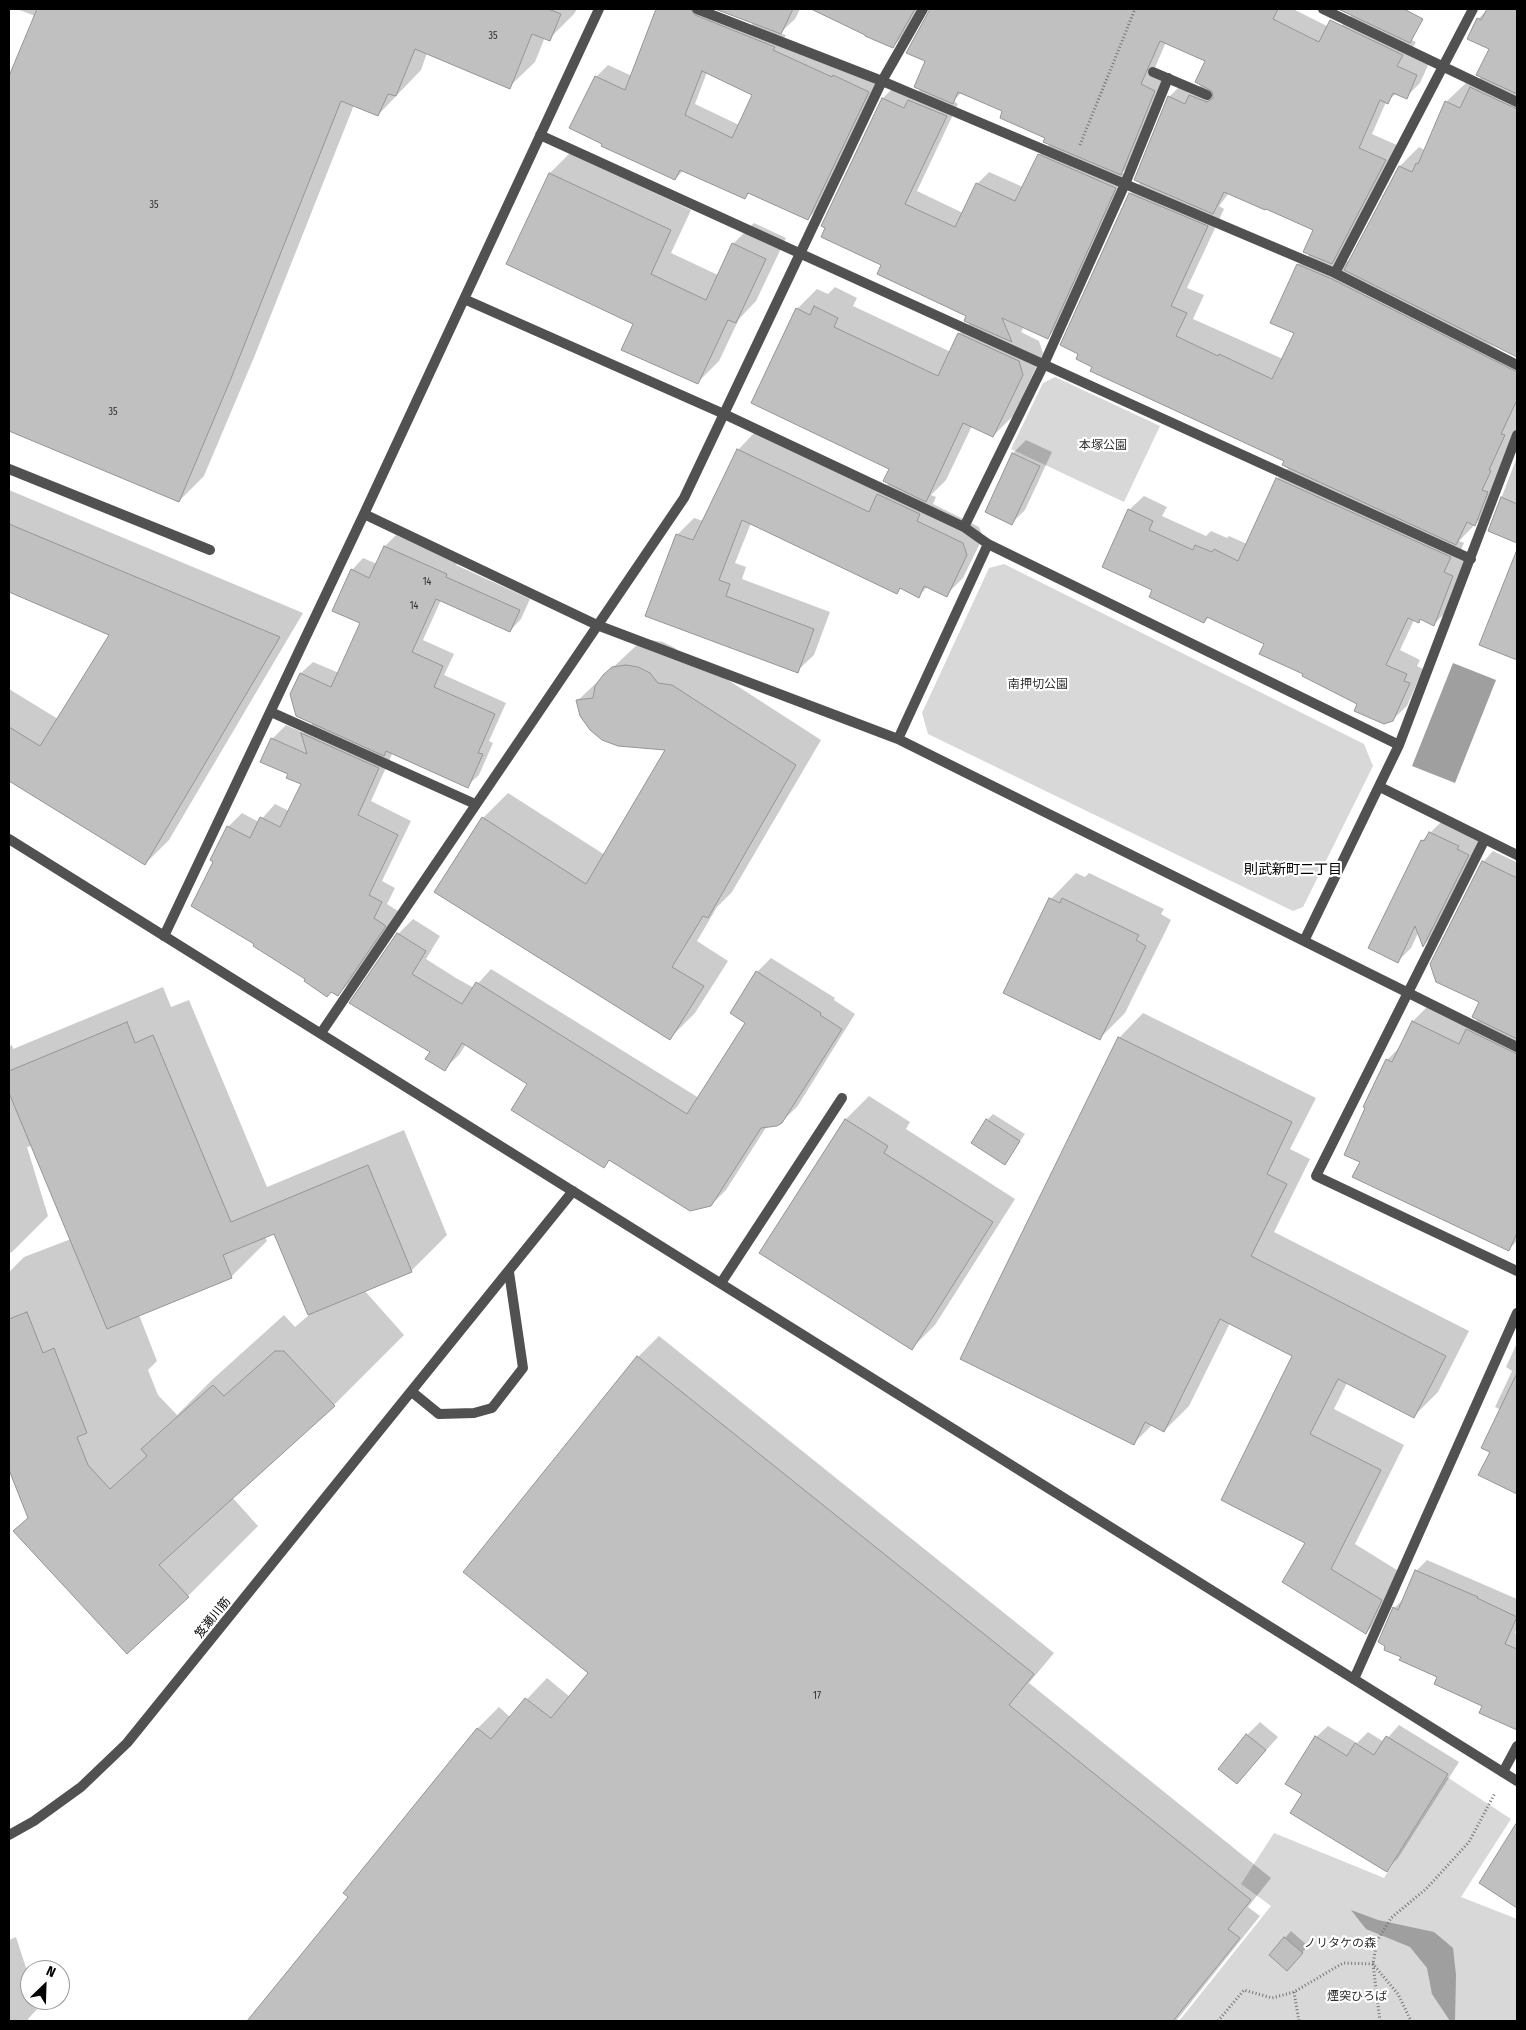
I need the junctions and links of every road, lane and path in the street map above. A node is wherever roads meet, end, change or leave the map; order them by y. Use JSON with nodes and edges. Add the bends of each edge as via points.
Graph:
{"nodes":[{"id":1,"x":599,"y":9,"type":"edge"},
{"id":2,"x":697,"y":9,"type":"edge"},
{"id":3,"x":923,"y":9,"type":"edge"},
{"id":4,"x":1135,"y":9,"type":"edge"},
{"id":5,"x":1323,"y":9,"type":"edge"},
{"id":6,"x":1473,"y":9,"type":"edge"},
{"id":7,"x":1444,"y":67,"type":"junction"},
{"id":8,"x":1153,"y":72,"type":"dead end"},
{"id":9,"x":1168,"y":78,"type":"junction"},
{"id":10,"x":882,"y":81,"type":"junction"},
{"id":11,"x":1207,"y":95,"type":"dead end"},
{"id":12,"x":1517,"y":102,"type":"edge"},
{"id":13,"x":540,"y":135,"type":"junction"},
{"id":14,"x":1073,"y":162,"type":"junction"},
{"id":15,"x":1125,"y":184,"type":"junction"},
{"id":16,"x":800,"y":254,"type":"junction"},
{"id":17,"x":1335,"y":273,"type":"junction"},
{"id":18,"x":464,"y":299,"type":"junction"},
{"id":19,"x":1044,"y":364,"type":"junction"},
{"id":20,"x":1517,"y":365,"type":"edge"},
{"id":21,"x":724,"y":414,"type":"junction"},
{"id":22,"x":1517,"y":435,"type":"edge"},
{"id":23,"x":9,"y":469,"type":"edge"},
{"id":24,"x":364,"y":514,"type":"junction"},
{"id":25,"x":964,"y":527,"type":"junction"},
{"id":26,"x":988,"y":544,"type":"junction"},
{"id":27,"x":210,"y":550,"type":"dead end"},
{"id":28,"x":1471,"y":559,"type":"junction"},
{"id":29,"x":597,"y":625,"type":"junction"},
{"id":30,"x":270,"y":712,"type":"junction"},
{"id":31,"x":898,"y":739,"type":"junction"},
{"id":32,"x":1399,"y":745,"type":"junction"},
{"id":33,"x":1380,"y":787,"type":"junction"},
{"id":34,"x":475,"y":804,"type":"junction"},
{"id":35,"x":9,"y":838,"type":"edge"},
{"id":36,"x":1485,"y":839,"type":"junction"},
{"id":37,"x":1517,"y":855,"type":"edge"},
{"id":38,"x":164,"y":936,"type":"junction"},
{"id":39,"x":1304,"y":942,"type":"junction"},
{"id":40,"x":1408,"y":993,"type":"junction"},
{"id":41,"x":320,"y":1033,"type":"junction"},
{"id":42,"x":1517,"y":1046,"type":"edge"},
{"id":43,"x":842,"y":1098,"type":"dead end"},
{"id":44,"x":573,"y":1191,"type":"junction"},
{"id":45,"x":1517,"y":1271,"type":"edge"},
{"id":46,"x":509,"y":1272,"type":"junction"},
{"id":47,"x":721,"y":1284,"type":"junction"},
{"id":48,"x":1517,"y":1313,"type":"edge"},
{"id":49,"x":412,"y":1392,"type":"junction"},
{"id":50,"x":1354,"y":1679,"type":"junction"},
{"id":51,"x":1517,"y":1746,"type":"edge"},
{"id":52,"x":1503,"y":1772,"type":"junction"},
{"id":53,"x":1517,"y":1781,"type":"edge"},
{"id":54,"x":1495,"y":1793,"type":"dead end"},
{"id":55,"x":9,"y":1835,"type":"edge"},
{"id":56,"x":1373,"y":1964,"type":"junction"},
{"id":57,"x":1294,"y":1992,"type":"junction"},
{"id":58,"x":1218,"y":2021,"type":"edge"},
{"id":59,"x":1299,"y":2021,"type":"edge"},
{"id":60,"x":1380,"y":2021,"type":"edge"},
{"id":61,"x":1411,"y":2021,"type":"edge"}],
"edges":[{"from":1,"to":13,"type":"street"},
{"from":2,"to":10,"type":"street"},
{"from":3,"to":10,"type":"street"},
{"from":4,"to":14,"type":"path"},
{"from":5,"to":7,"type":"street"},
{"from":6,"to":7,"type":"street"},
{"from":7,"to":12,"type":"street"},
{"from":7,"to":17,"type":"street"},
{"from":8,"to":9,"type":"street"},
{"from":9,"to":11,"type":"street"},
{"from":9,"to":15,"type":"street"},
{"from":10,"to":14,"type":"street"},
{"from":10,"to":16,"type":"street"},
{"from":13,"to":16,"type":"street"},
{"from":13,"to":18,"type":"street"},
{"from":14,"to":15,"type":"street"},
{"from":15,"to":17,"type":"street"},
{"from":15,"to":19,"type":"street"},
{"from":16,"to":19,"type":"street"},
{"from":16,"to":21,"type":"street"},
{"from":17,"to":20,"type":"street"},
{"from":18,"to":21,"type":"street"},
{"from":18,"to":24,"type":"street"},
{"from":19,"to":25,"type":"street"},
{"from":19,"to":28,"type":"street"},
{"from":21,"to":25,"type":"street"},
{"from":21,"to":29,"type":"street","via":[[684,498]]},
{"from":22,"to":28,"type":"street"},
{"from":23,"to":27,"type":"street"},
{"from":24,"to":29,"type":"street"},
{"from":24,"to":30,"type":"street"},
{"from":25,"to":26,"type":"street"},
{"from":26,"to":31,"type":"street"},
{"from":26,"to":32,"type":"street"},
{"from":28,"to":32,"type":"street"},
{"from":29,"to":31,"type":"street"},
{"from":29,"to":34,"type":"street"},
{"from":30,"to":34,"type":"street"},
{"from":30,"to":38,"type":"street"},
{"from":31,"to":39,"type":"street"},
{"from":32,"to":33,"type":"street"},
{"from":33,"to":36,"type":"street"},
{"from":33,"to":39,"type":"street"},
{"from":34,"to":41,"type":"street"},
{"from":35,"to":38,"type":"street"},
{"from":36,"to":37,"type":"street"},
{"from":36,"to":40,"type":"street"},
{"from":38,"to":41,"type":"street"},
{"from":39,"to":40,"type":"street"},
{"from":40,"to":42,"type":"street"},
{"from":40,"to":45,"type":"street","via":[[1316,1176]]},
{"from":41,"to":44,"type":"street"},
{"from":43,"to":47,"type":"street"},
{"from":44,"to":46,"type":"street","name":"笈瀬川筋"},
{"from":44,"to":47,"type":"street"},
{"from":46,"to":49,"type":"street","name":"笈瀬川筋"},
{"from":46,"to":49,"type":"street","via":[[523,1368],[492,1408],[474,1413],[439,1414]]},
{"from":47,"to":50,"type":"street"},
{"from":48,"to":50,"type":"street"},
{"from":49,"to":55,"type":"street","name":"笈瀬川筋","via":[[127,1743],[81,1787]]},
{"from":50,"to":52,"type":"street"},
{"from":51,"to":52,"type":"street"},
{"from":52,"to":53,"type":"street"},
{"from":54,"to":56,"type":"path","via":[[1469,1842],[1426,1889],[1390,1918],[1377,1941]]},
{"from":56,"to":57,"type":"path","via":[[1343,1963]]},
{"from":56,"to":60,"type":"path"},
{"from":56,"to":61,"type":"path","via":[[1398,1994]]},
{"from":57,"to":58,"type":"path","via":[[1272,1998],[1244,1990]]},
{"from":57,"to":59,"type":"path"}]}
